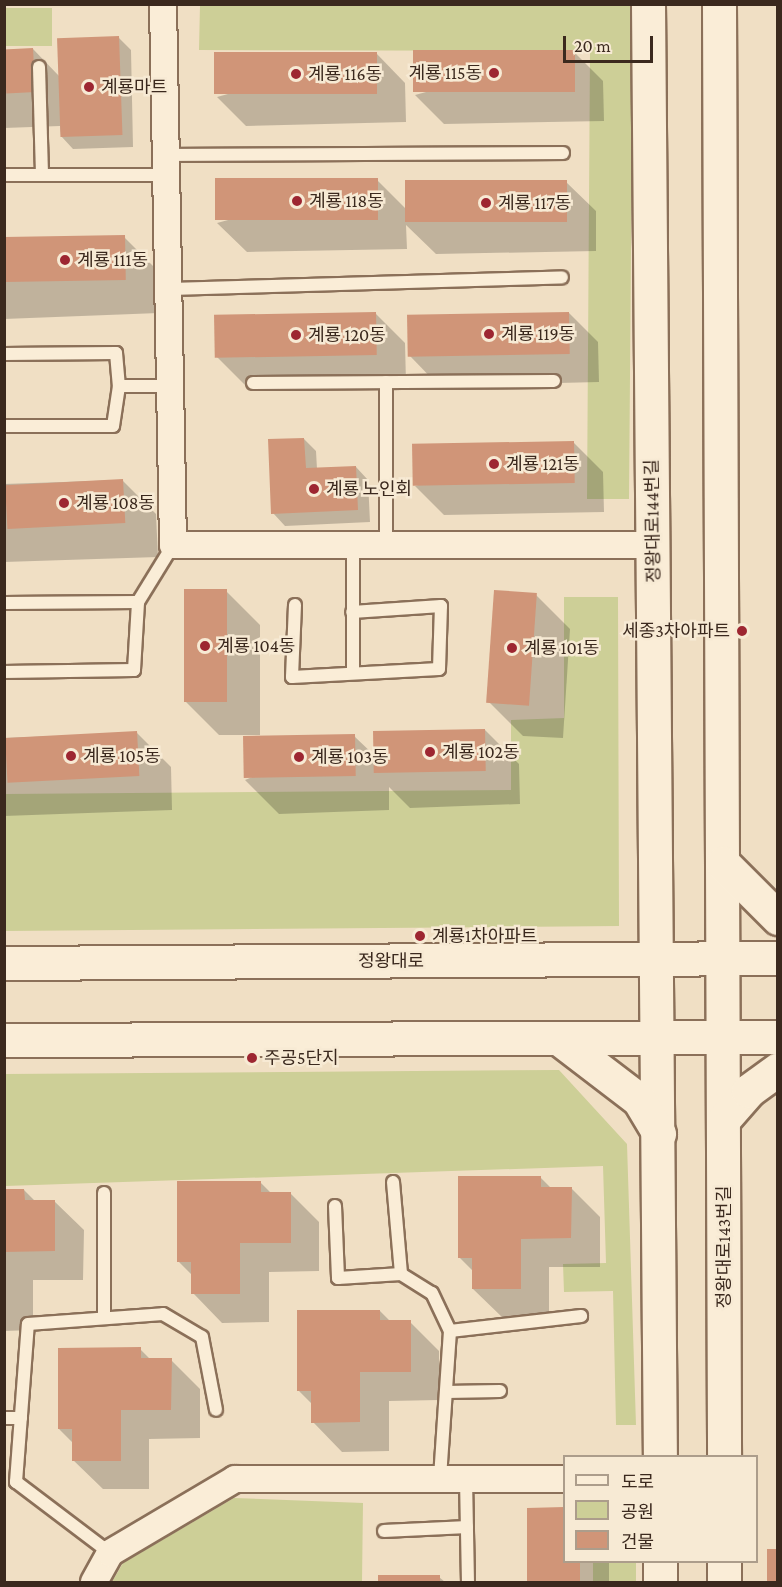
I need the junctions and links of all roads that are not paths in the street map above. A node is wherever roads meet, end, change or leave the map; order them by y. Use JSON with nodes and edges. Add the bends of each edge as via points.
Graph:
{"nodes":[{"id":1,"x":163,"y":4,"type":"edge"},
{"id":2,"x":648,"y":4,"type":"edge"},
{"id":3,"x":719,"y":4,"type":"edge"},
{"id":4,"x":39,"y":67,"type":"dead end"},
{"id":5,"x":563,"y":153,"type":"dead end"},
{"id":6,"x":166,"y":165,"type":"junction"},
{"id":7,"x":4,"y":175,"type":"edge"},
{"id":8,"x":42,"y":175,"type":"junction"},
{"id":9,"x":562,"y":277,"type":"dead end"},
{"id":10,"x":168,"y":289,"type":"junction"},
{"id":11,"x":4,"y":354,"type":"edge"},
{"id":12,"x":554,"y":381,"type":"dead end"},
{"id":13,"x":386,"y":382,"type":"junction"},
{"id":14,"x":254,"y":383,"type":"dead end"},
{"id":15,"x":119,"y":386,"type":"junction"},
{"id":16,"x":170,"y":386,"type":"junction"},
{"id":17,"x":4,"y":426,"type":"edge"},
{"id":18,"x":173,"y":544,"type":"junction"},
{"id":19,"x":353,"y":545,"type":"junction"},
{"id":20,"x":386,"y":545,"type":"junction"},
{"id":21,"x":653,"y":545,"type":"junction"},
{"id":22,"x":138,"y":602,"type":"junction"},
{"id":23,"x":4,"y":603,"type":"edge"},
{"id":24,"x":295,"y":605,"type":"dead end"},
{"id":25,"x":352,"y":612,"type":"junction"},
{"id":26,"x":4,"y":672,"type":"edge"},
{"id":27,"x":354,"y":673,"type":"junction"},
{"id":28,"x":723,"y":863,"type":"junction"},
{"id":29,"x":777,"y":918,"type":"edge"},
{"id":30,"x":777,"y":958,"type":"edge"},
{"id":31,"x":657,"y":959,"type":"junction"},
{"id":32,"x":724,"y":959,"type":"junction"},
{"id":33,"x":4,"y":963,"type":"edge"},
{"id":34,"x":724,"y":1036,"type":"junction"},
{"id":35,"x":777,"y":1036,"type":"edge"},
{"id":36,"x":658,"y":1037,"type":"junction"},
{"id":37,"x":558,"y":1038,"type":"junction"},
{"id":38,"x":4,"y":1040,"type":"edge"},
{"id":39,"x":777,"y":1069,"type":"edge"},
{"id":40,"x":724,"y":1119,"type":"junction"},
{"id":41,"x":659,"y":1133,"type":"junction"},
{"id":42,"x":393,"y":1182,"type":"dead end"},
{"id":43,"x":104,"y":1193,"type":"dead end"},
{"id":44,"x":335,"y":1206,"type":"dead end"},
{"id":45,"x":401,"y":1274,"type":"junction"},
{"id":46,"x":581,"y":1316,"type":"dead end"},
{"id":47,"x":104,"y":1318,"type":"junction"},
{"id":48,"x":450,"y":1331,"type":"junction"},
{"id":49,"x":500,"y":1391,"type":"dead end"},
{"id":50,"x":446,"y":1392,"type":"junction"},
{"id":51,"x":216,"y":1410,"type":"dead end"},
{"id":52,"x":4,"y":1418,"type":"edge"},
{"id":53,"x":21,"y":1418,"type":"junction"},
{"id":54,"x":660,"y":1455,"type":"edge"},
{"id":55,"x":724,"y":1455,"type":"edge"},
{"id":56,"x":440,"y":1478,"type":"junction"},
{"id":57,"x":466,"y":1479,"type":"junction"},
{"id":58,"x":563,"y":1479,"type":"edge"},
{"id":59,"x":467,"y":1527,"type":"junction"},
{"id":60,"x":384,"y":1531,"type":"dead end"},
{"id":61,"x":110,"y":1553,"type":"junction"},
{"id":62,"x":660,"y":1563,"type":"edge"},
{"id":63,"x":724,"y":1563,"type":"edge"},
{"id":64,"x":94,"y":1582,"type":"edge"},
{"id":65,"x":468,"y":1582,"type":"edge"},
{"id":66,"x":660,"y":1582,"type":"edge"},
{"id":67,"x":724,"y":1582,"type":"edge"}],
"edges":[{"from":1,"to":6,"type":"street"},
{"from":2,"to":21,"type":"street","name":"정왕대로144번길"},
{"from":3,"to":28,"type":"street"},
{"from":4,"to":8,"type":"lane"},
{"from":5,"to":6,"type":"lane"},
{"from":6,"to":8,"type":"lane"},
{"from":6,"to":10,"type":"street"},
{"from":7,"to":8,"type":"lane"},
{"from":9,"to":10,"type":"lane"},
{"from":10,"to":16,"type":"street"},
{"from":11,"to":15,"type":"lane","via":[[116,353]]},
{"from":12,"to":13,"type":"lane"},
{"from":13,"to":14,"type":"lane"},
{"from":13,"to":20,"type":"lane"},
{"from":15,"to":16,"type":"lane"},
{"from":15,"to":17,"type":"lane","via":[[113,426]]},
{"from":16,"to":18,"type":"street"},
{"from":18,"to":19,"type":"street"},
{"from":18,"to":22,"type":"lane"},
{"from":19,"to":20,"type":"street"},
{"from":19,"to":25,"type":"lane"},
{"from":20,"to":21,"type":"street"},
{"from":21,"to":31,"type":"street","name":"정왕대로144번길"},
{"from":22,"to":23,"type":"lane"},
{"from":22,"to":26,"type":"lane","via":[[134,670]]},
{"from":24,"to":27,"type":"lane","via":[[292,677]]},
{"from":25,"to":27,"type":"lane"},
{"from":25,"to":27,"type":"lane","via":[[441,606],[439,669]]},
{"from":28,"to":29,"type":"street"},
{"from":28,"to":32,"type":"street"},
{"from":30,"to":32,"type":"street","name":"정왕대로"},
{"from":31,"to":32,"type":"street","name":"정왕대로"},
{"from":31,"to":33,"type":"street","name":"정왕대로"},
{"from":31,"to":36,"type":"street","name":"정왕대로144번길"},
{"from":32,"to":34,"type":"street"},
{"from":34,"to":35,"type":"street"},
{"from":34,"to":36,"type":"street"},
{"from":34,"to":40,"type":"street","name":"정왕대로143번길"},
{"from":36,"to":37,"type":"street"},
{"from":36,"to":41,"type":"street"},
{"from":37,"to":38,"type":"street"},
{"from":37,"to":41,"type":"street","via":[[639,1100]]},
{"from":39,"to":40,"type":"street","via":[[748,1091]]},
{"from":40,"to":55,"type":"street","name":"정왕대로143번길"},
{"from":41,"to":54,"type":"street"},
{"from":42,"to":45,"type":"lane"},
{"from":43,"to":47,"type":"lane"},
{"from":44,"to":45,"type":"lane","via":[[338,1278]]},
{"from":45,"to":48,"type":"lane","via":[[432,1293]]},
{"from":46,"to":48,"type":"lane"},
{"from":47,"to":51,"type":"lane","via":[[163,1314],[202,1337]]},
{"from":47,"to":53,"type":"lane","via":[[28,1324]]},
{"from":48,"to":50,"type":"lane"},
{"from":49,"to":50,"type":"lane"},
{"from":50,"to":56,"type":"lane"},
{"from":52,"to":53,"type":"lane"},
{"from":53,"to":61,"type":"lane","via":[[16,1482]]},
{"from":56,"to":57,"type":"street"},
{"from":56,"to":61,"type":"street","via":[[236,1479]]},
{"from":57,"to":58,"type":"street"},
{"from":57,"to":59,"type":"lane"},
{"from":59,"to":60,"type":"lane"},
{"from":59,"to":65,"type":"lane"},
{"from":61,"to":64,"type":"street"},
{"from":62,"to":66,"type":"street"},
{"from":63,"to":67,"type":"street"}]}
